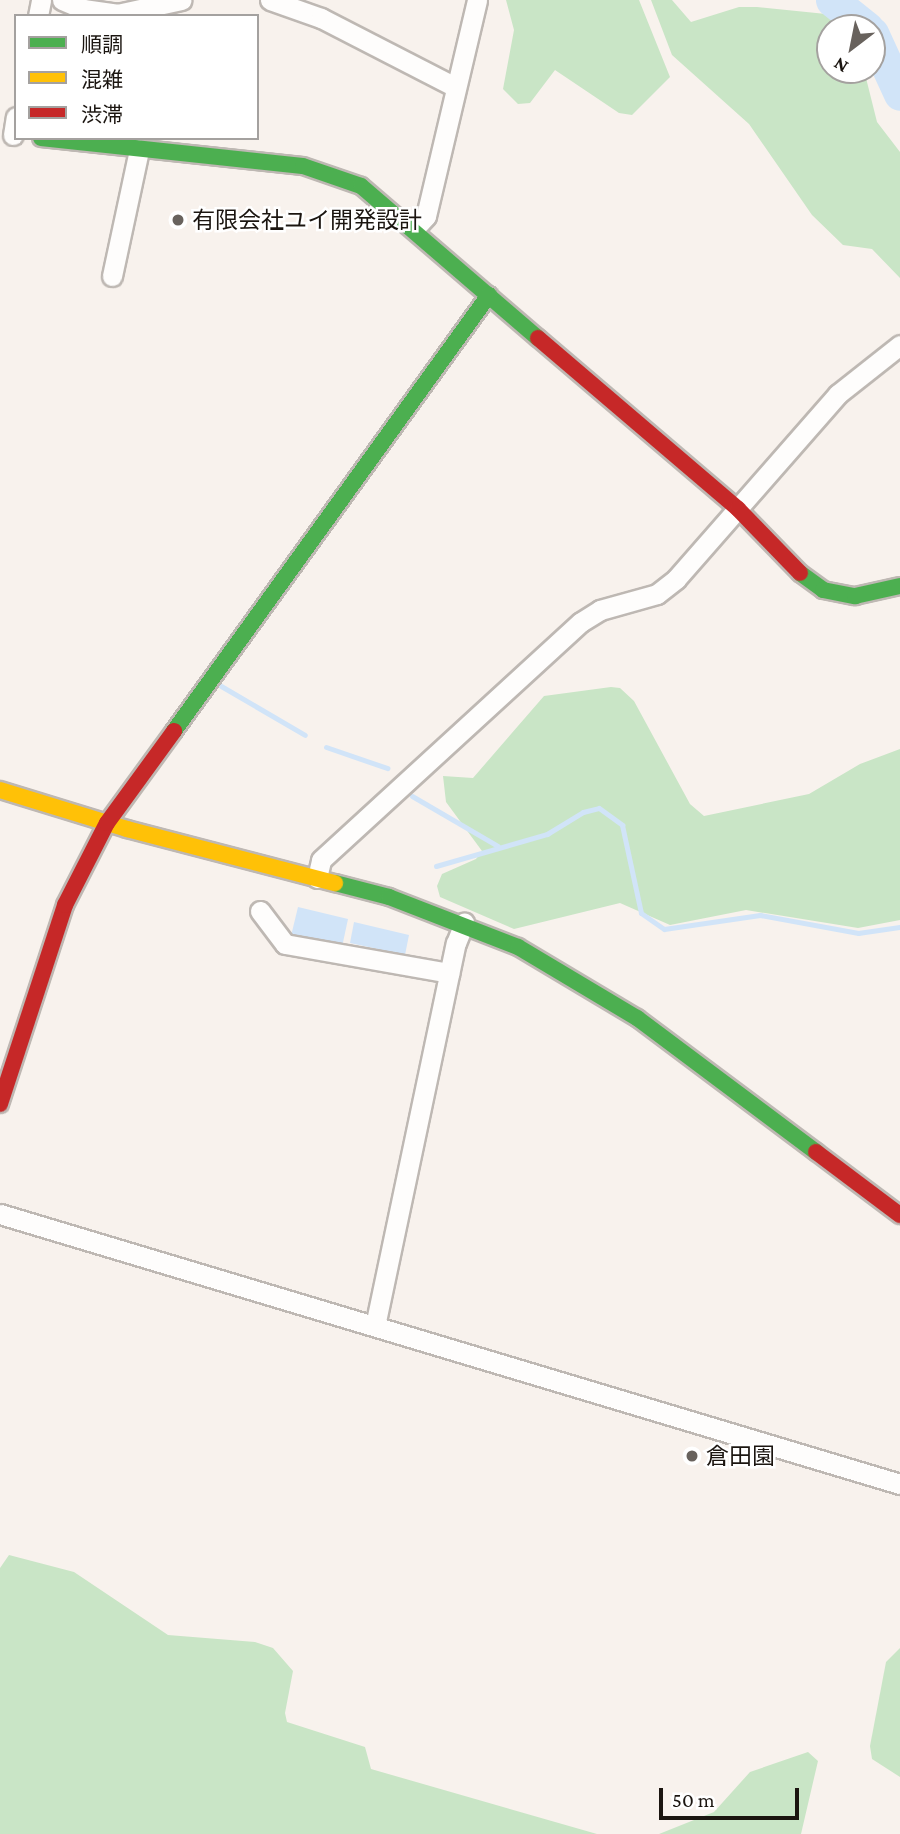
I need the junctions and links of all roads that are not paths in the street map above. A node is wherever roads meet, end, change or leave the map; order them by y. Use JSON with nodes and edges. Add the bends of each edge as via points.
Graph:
{"nodes":[{"id":1,"x":62,"y":0,"type":"edge"},
{"id":2,"x":182,"y":0,"type":"edge"},
{"id":3,"x":270,"y":0,"type":"edge"},
{"id":4,"x":477,"y":0,"type":"edge"},
{"id":5,"x":455,"y":87,"type":"junction"},
{"id":6,"x":57,"y":140,"type":"edge"},
{"id":7,"x":139,"y":150,"type":"junction"},
{"id":8,"x":415,"y":228,"type":"junction"},
{"id":9,"x":112,"y":276,"type":"dead end"},
{"id":10,"x":489,"y":295,"type":"junction"},
{"id":11,"x":900,"y":345,"type":"edge"},
{"id":12,"x":738,"y":509,"type":"junction"},
{"id":13,"x":900,"y":586,"type":"edge"},
{"id":14,"x":0,"y":790,"type":"edge"},
{"id":15,"x":107,"y":823,"type":"junction"},
{"id":16,"x":317,"y":878,"type":"junction"},
{"id":17,"x":260,"y":911,"type":"dead end"},
{"id":18,"x":464,"y":923,"type":"junction"},
{"id":19,"x":449,"y":973,"type":"junction"},
{"id":20,"x":0,"y":1104,"type":"edge"},
{"id":21,"x":0,"y":1214,"type":"edge"},
{"id":22,"x":900,"y":1215,"type":"edge"},
{"id":23,"x":375,"y":1326,"type":"junction"},
{"id":24,"x":900,"y":1484,"type":"edge"}],
"edges":[{"from":1,"to":2,"type":"street","via":[[83,9],[117,14]]},
{"from":3,"to":5,"type":"street","via":[[321,18]]},
{"from":4,"to":5,"type":"street"},
{"from":5,"to":8,"type":"street","via":[[426,216]]},
{"from":6,"to":7,"type":"street"},
{"from":7,"to":8,"type":"street","via":[[323,170],[361,186]]},
{"from":7,"to":9,"type":"street"},
{"from":8,"to":10,"type":"street"},
{"from":10,"to":12,"type":"street"},
{"from":10,"to":15,"type":"street"},
{"from":11,"to":12,"type":"street","via":[[838,394]]},
{"from":12,"to":13,"type":"street","via":[[802,576],[823,590],[855,596]]},
{"from":12,"to":16,"type":"street","via":[[667,587],[600,610],[581,622],[321,860]]},
{"from":14,"to":15,"type":"street"},
{"from":15,"to":16,"type":"street"},
{"from":15,"to":20,"type":"street","via":[[65,905]]},
{"from":16,"to":18,"type":"street"},
{"from":17,"to":19,"type":"street","via":[[285,944]]},
{"from":18,"to":19,"type":"street"},
{"from":18,"to":22,"type":"street","via":[[608,998]]},
{"from":19,"to":23,"type":"street"},
{"from":21,"to":23,"type":"street"},
{"from":23,"to":24,"type":"street"}]}
